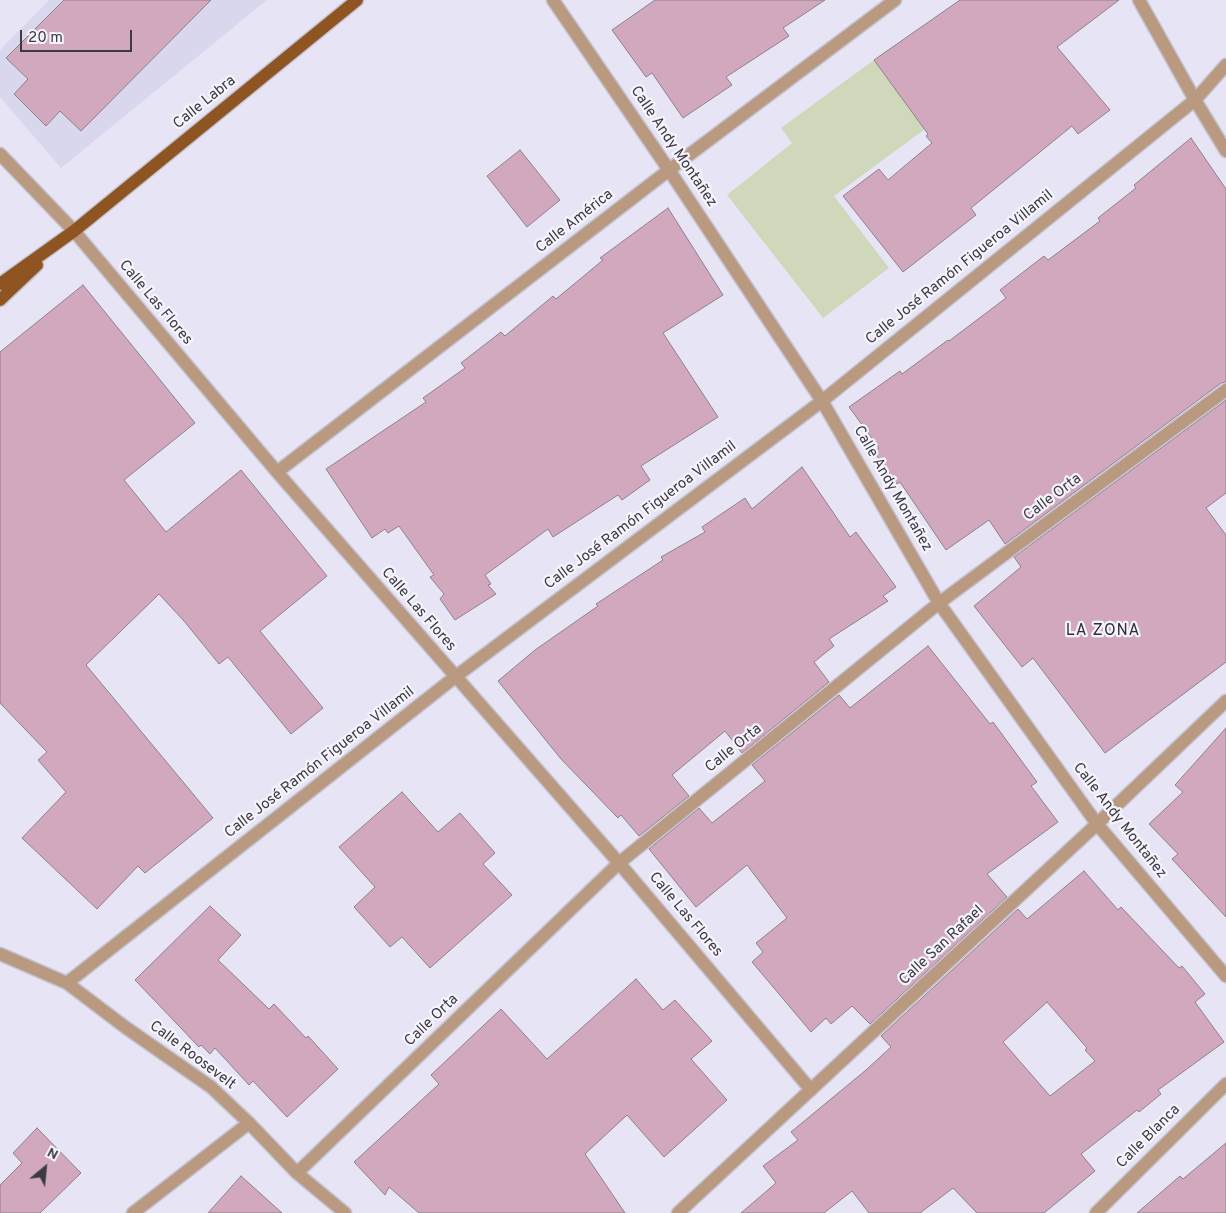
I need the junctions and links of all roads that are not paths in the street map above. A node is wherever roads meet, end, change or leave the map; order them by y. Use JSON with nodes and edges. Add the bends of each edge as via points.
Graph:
{"nodes":[{"id":1,"x":357,"y":0,"type":"edge"},
{"id":2,"x":553,"y":0,"type":"edge"},
{"id":3,"x":895,"y":0,"type":"edge"},
{"id":4,"x":1139,"y":0,"type":"edge"},
{"id":5,"x":1226,"y":64,"type":"edge"},
{"id":6,"x":1194,"y":100,"type":"junction"},
{"id":7,"x":1226,"y":151,"type":"edge"},
{"id":8,"x":0,"y":154,"type":"edge"},
{"id":9,"x":669,"y":170,"type":"junction"},
{"id":10,"x":74,"y":231,"type":"junction"},
{"id":11,"x":0,"y":284,"type":"edge"},
{"id":12,"x":0,"y":300,"type":"edge"},
{"id":13,"x":1226,"y":390,"type":"edge"},
{"id":14,"x":822,"y":401,"type":"junction"},
{"id":15,"x":277,"y":472,"type":"junction"},
{"id":16,"x":940,"y":604,"type":"junction"},
{"id":17,"x":454,"y":677,"type":"junction"},
{"id":18,"x":1226,"y":701,"type":"edge"},
{"id":19,"x":1097,"y":824,"type":"junction"},
{"id":20,"x":619,"y":863,"type":"junction"},
{"id":21,"x":0,"y":954,"type":"edge"},
{"id":22,"x":1226,"y":976,"type":"edge"},
{"id":23,"x":67,"y":983,"type":"junction"},
{"id":24,"x":1226,"y":1084,"type":"edge"},
{"id":25,"x":811,"y":1090,"type":"junction"},
{"id":26,"x":249,"y":1123,"type":"junction"},
{"id":27,"x":298,"y":1173,"type":"junction"},
{"id":28,"x":133,"y":1213,"type":"edge"},
{"id":29,"x":344,"y":1213,"type":"edge"},
{"id":30,"x":678,"y":1213,"type":"edge"},
{"id":31,"x":1096,"y":1213,"type":"edge"}],
"edges":[{"from":1,"to":10,"type":"main road","name":"Calle Labra"},
{"from":2,"to":9,"type":"street","name":"Calle Andy Montañez"},
{"from":3,"to":9,"type":"street","name":"Calle América"},
{"from":4,"to":6,"type":"street"},
{"from":5,"to":6,"type":"street","name":"Calle José Ramón Figueroa Villamil"},
{"from":6,"to":7,"type":"street"},
{"from":6,"to":14,"type":"street","name":"Calle José Ramón Figueroa Villamil"},
{"from":8,"to":10,"type":"street","name":"Calle Las Flores"},
{"from":9,"to":14,"type":"street","name":"Calle Andy Montañez"},
{"from":9,"to":15,"type":"street","name":"Calle América"},
{"from":10,"to":11,"type":"main road","name":"Calle Labra"},
{"from":10,"to":12,"type":"main road","name":"Calle Labra"},
{"from":10,"to":15,"type":"street","name":"Calle Las Flores"},
{"from":13,"to":16,"type":"street","name":"Calle Orta"},
{"from":14,"to":16,"type":"street","name":"Calle Andy Montañez"},
{"from":14,"to":17,"type":"street","name":"Calle José Ramón Figueroa Villamil"},
{"from":15,"to":17,"type":"street","name":"Calle Las Flores"},
{"from":16,"to":19,"type":"street","name":"Calle Andy Montañez"},
{"from":16,"to":20,"type":"street","name":"Calle Orta"},
{"from":17,"to":20,"type":"street","name":"Calle Las Flores"},
{"from":17,"to":23,"type":"street","name":"Calle José Ramón Figueroa Villamil"},
{"from":18,"to":19,"type":"street","name":"Calle San Rafael"},
{"from":19,"to":22,"type":"street","name":"Calle Andy Montañez"},
{"from":19,"to":25,"type":"street","name":"Calle San Rafael"},
{"from":20,"to":25,"type":"street","name":"Calle Las Flores"},
{"from":20,"to":27,"type":"street","name":"Calle Orta"},
{"from":21,"to":23,"type":"street","name":"Calle Roosevelt"},
{"from":23,"to":26,"type":"street","name":"Calle Roosevelt","via":[[211,1087]]},
{"from":24,"to":31,"type":"street","name":"Calle Blanca"},
{"from":25,"to":30,"type":"street","name":"Calle San Rafael"},
{"from":26,"to":27,"type":"street","name":"Calle Roosevelt"},
{"from":26,"to":28,"type":"street"},
{"from":27,"to":29,"type":"street","name":"Calle Roosevelt"}]}
